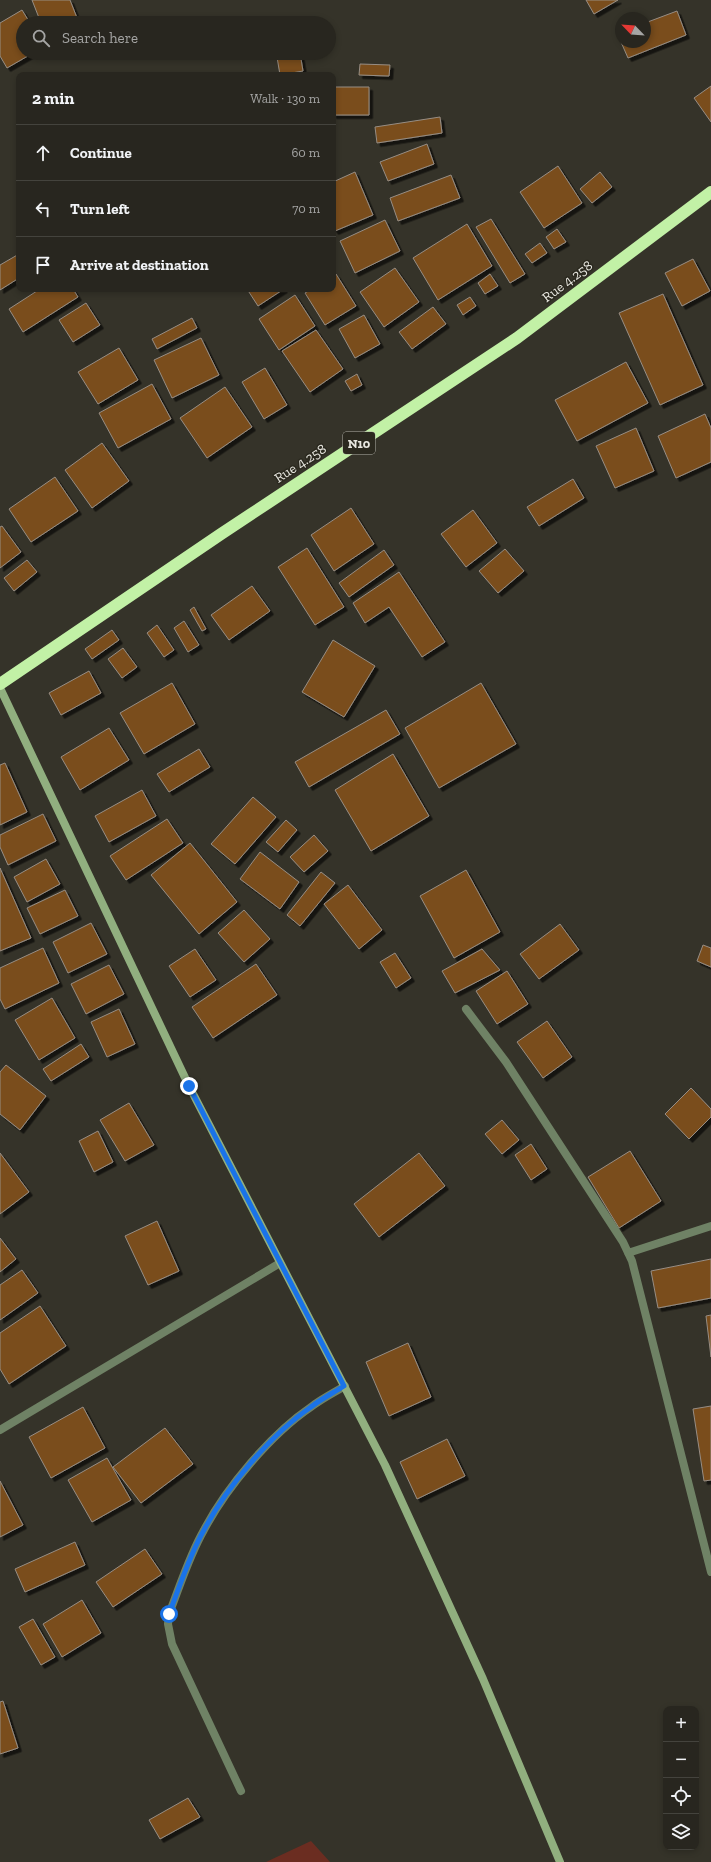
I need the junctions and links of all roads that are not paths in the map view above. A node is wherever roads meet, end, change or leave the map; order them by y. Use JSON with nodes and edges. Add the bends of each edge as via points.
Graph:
{"nodes":[{"id":1,"x":711,"y":192,"type":"edge"},
{"id":2,"x":0,"y":684,"type":"edge"},
{"id":3,"x":0,"y":688,"type":"edge"},
{"id":4,"x":466,"y":1009,"type":"dead end"},
{"id":5,"x":711,"y":1226,"type":"edge"},
{"id":6,"x":628,"y":1253,"type":"junction"},
{"id":7,"x":280,"y":1263,"type":"junction"},
{"id":8,"x":344,"y":1386,"type":"junction"},
{"id":9,"x":0,"y":1430,"type":"edge"},
{"id":10,"x":711,"y":1572,"type":"edge"},
{"id":11,"x":241,"y":1791,"type":"dead end"},
{"id":12,"x":560,"y":1862,"type":"edge"}],
"edges":[{"from":1,"to":2,"type":"highway","name":"Rue 4.258","number":"N10","via":[[517,338]]},
{"from":3,"to":7,"type":"street","via":[[189,1086]]},
{"from":4,"to":6,"type":"street","via":[[506,1062],[619,1235]]},
{"from":5,"to":6,"type":"street"},
{"from":6,"to":10,"type":"street"},
{"from":7,"to":8,"type":"street"},
{"from":7,"to":9,"type":"street"},
{"from":8,"to":11,"type":"street","via":[[310,1407],[277,1435],[252,1461],[224,1497],[203,1530],[169,1614],[172,1644]]},
{"from":8,"to":12,"type":"street","via":[[384,1465],[483,1679]]}]}
